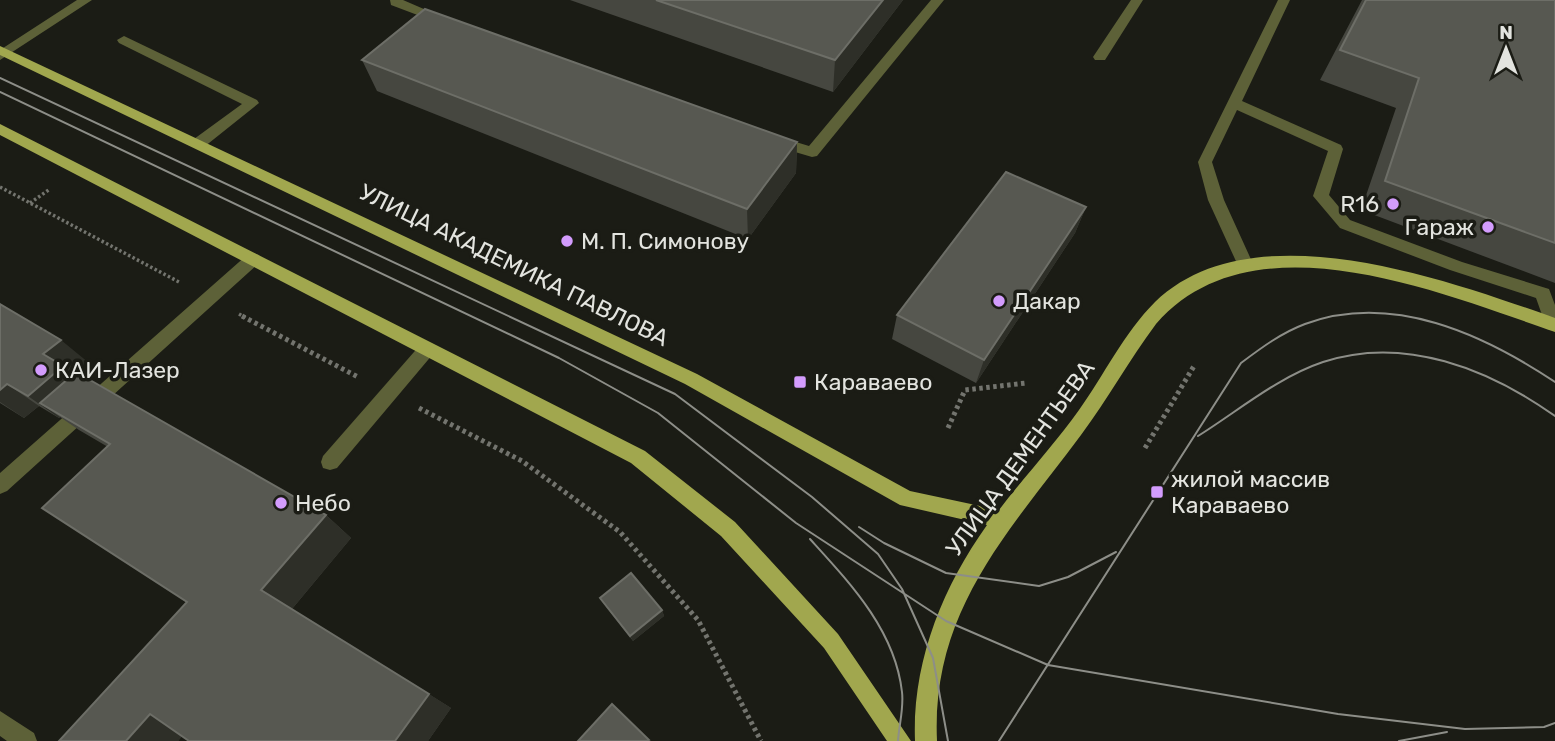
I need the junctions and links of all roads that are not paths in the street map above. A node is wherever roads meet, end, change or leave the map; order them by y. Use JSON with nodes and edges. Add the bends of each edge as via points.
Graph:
{"nodes":[{"id":1,"x":86,"y":0,"type":"edge"},
{"id":2,"x":397,"y":0,"type":"edge"},
{"id":3,"x":938,"y":0,"type":"edge"},
{"id":4,"x":1137,"y":0,"type":"edge"},
{"id":5,"x":1284,"y":0,"type":"edge"},
{"id":6,"x":460,"y":26,"type":"edge"},
{"id":7,"x":124,"y":40,"type":"dead end"},
{"id":8,"x":2,"y":53,"type":"edge"},
{"id":9,"x":1100,"y":57,"type":"dead end"},
{"id":10,"x":1234,"y":103,"type":"junction"},
{"id":11,"x":0,"y":129,"type":"edge"},
{"id":12,"x":759,"y":136,"type":"edge"},
{"id":13,"x":199,"y":143,"type":"junction"},
{"id":14,"x":253,"y":260,"type":"junction"},
{"id":15,"x":1246,"y":266,"type":"junction"},
{"id":16,"x":1554,"y":324,"type":"edge"},
{"id":17,"x":427,"y":349,"type":"junction"},
{"id":18,"x":330,"y":462,"type":"dead end"},
{"id":19,"x":0,"y":485,"type":"edge"},
{"id":20,"x":1004,"y":520,"type":"junction"},
{"id":21,"x":0,"y":722,"type":"edge"},
{"id":22,"x":26,"y":741,"type":"edge"},
{"id":23,"x":900,"y":741,"type":"edge"},
{"id":24,"x":926,"y":741,"type":"edge"}],
"edges":[{"from":1,"to":8,"type":"street"},
{"from":2,"to":6,"type":"street"},
{"from":3,"to":12,"type":"street","via":[[811,152]]},
{"from":4,"to":9,"type":"street"},
{"from":5,"to":10,"type":"street"},
{"from":7,"to":13,"type":"street","via":[[252,103]]},
{"from":8,"to":13,"type":"main road","name":"УЛИЦА АКАДЕМИКА ПАВЛОВА"},
{"from":10,"to":15,"type":"street","via":[[1205,162],[1216,200]]},
{"from":10,"to":16,"type":"street","via":[[1336,149],[1321,196],[1345,224],[1543,294]]},
{"from":11,"to":14,"type":"main road"},
{"from":13,"to":20,"type":"main road","name":"УЛИЦА АКАДЕМИКА ПАВЛОВА","via":[[691,379],[907,499]]},
{"from":14,"to":17,"type":"main road"},
{"from":14,"to":19,"type":"street"},
{"from":15,"to":16,"type":"main road","name":"УЛИЦА ДЕМЕНТЬЕВА","via":[[1273,261],[1352,266],[1484,299]]},
{"from":15,"to":20,"type":"main road","name":"УЛИЦА ДЕМЕНТЬЕВА","via":[[1213,274],[1162,306]]},
{"from":17,"to":18,"type":"street"},
{"from":17,"to":23,"type":"main road","via":[[638,457],[728,528],[831,641]]},
{"from":20,"to":24,"type":"main road","name":"УЛИЦА ДЕМЕНТЬЕВА","via":[[967,576],[933,657]]},
{"from":21,"to":22,"type":"street"}]}
